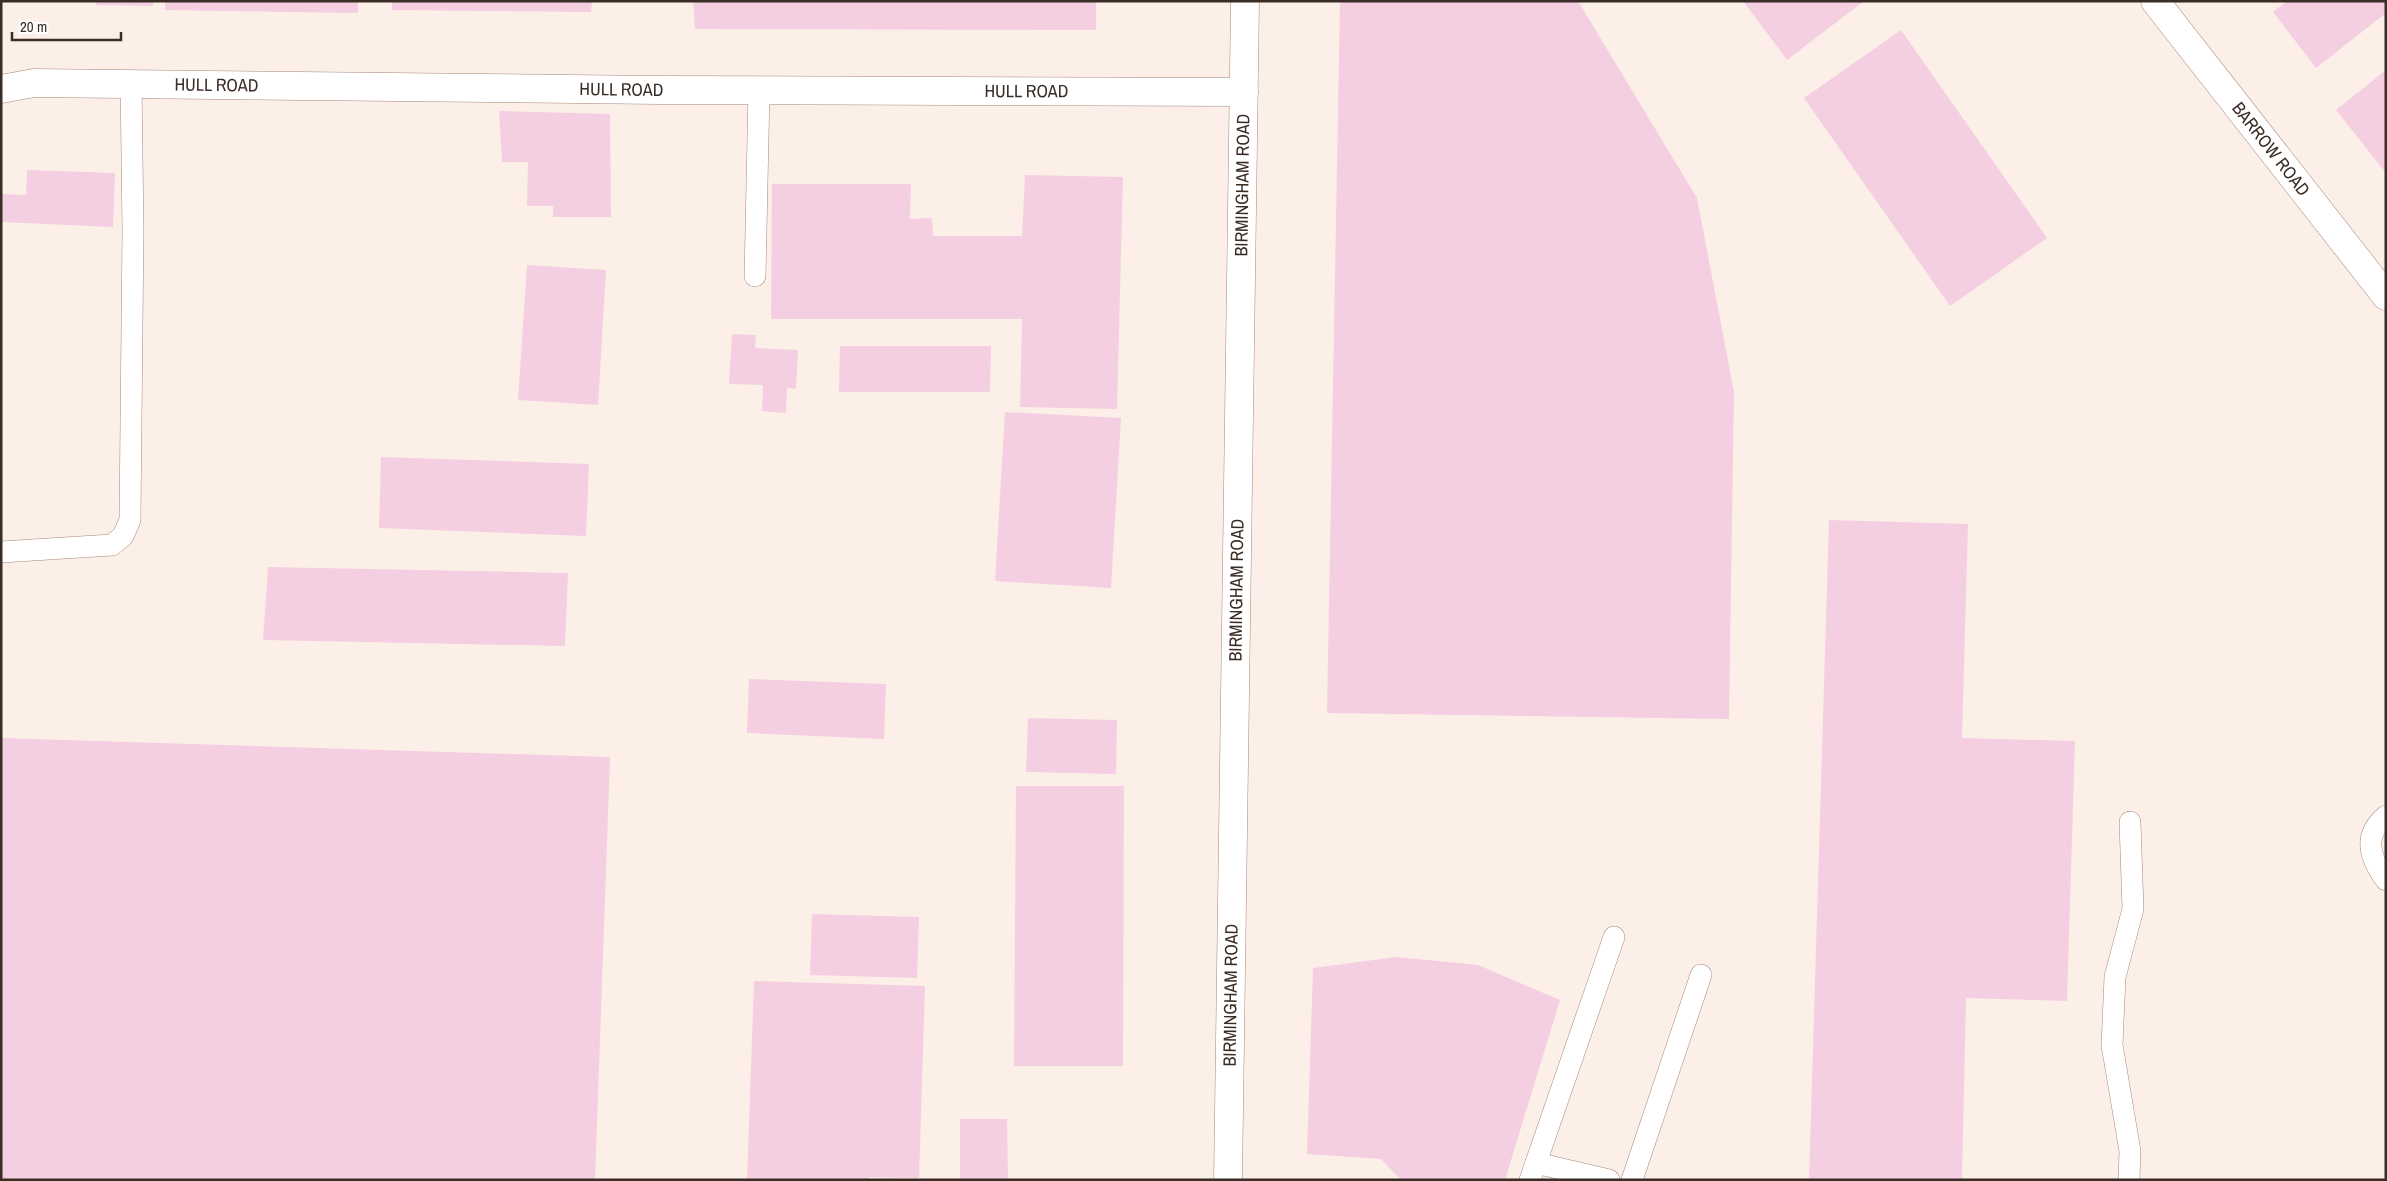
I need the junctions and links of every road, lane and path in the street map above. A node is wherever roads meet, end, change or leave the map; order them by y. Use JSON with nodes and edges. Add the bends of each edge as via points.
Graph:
{"nodes":[{"id":1,"x":1245,"y":1,"type":"edge"},
{"id":2,"x":2155,"y":1,"type":"edge"},
{"id":3,"x":130,"y":83,"type":"junction"},
{"id":4,"x":1,"y":89,"type":"edge"},
{"id":5,"x":759,"y":90,"type":"junction"},
{"id":6,"x":1244,"y":92,"type":"junction"},
{"id":7,"x":755,"y":276,"type":"dead end"},
{"id":8,"x":2386,"y":296,"type":"edge"},
{"id":9,"x":1,"y":552,"type":"edge"},
{"id":10,"x":2386,"y":816,"type":"edge"},
{"id":11,"x":2130,"y":822,"type":"dead end"},
{"id":12,"x":2386,"y":880,"type":"edge"},
{"id":13,"x":1614,"y":937,"type":"dead end"},
{"id":14,"x":1701,"y":975,"type":"dead end"},
{"id":15,"x":1533,"y":1172,"type":"edge"},
{"id":16,"x":1228,"y":1180,"type":"edge"},
{"id":17,"x":1609,"y":1180,"type":"edge"},
{"id":18,"x":1632,"y":1180,"type":"edge"},
{"id":19,"x":2129,"y":1180,"type":"edge"}],
"edges":[{"from":1,"to":6,"type":"street","name":"BIRMINGHAM ROAD"},
{"from":2,"to":8,"type":"street","name":"BARROW ROAD"},
{"from":3,"to":4,"type":"street","name":"HULL ROAD","via":[[34,82]]},
{"from":3,"to":5,"type":"street","name":"HULL ROAD"},
{"from":3,"to":9,"type":"lane","via":[[133,240],[130,520],[122,536],[112,545]]},
{"from":5,"to":6,"type":"street","name":"HULL ROAD"},
{"from":5,"to":7,"type":"lane"},
{"from":6,"to":16,"type":"street","name":"BIRMINGHAM ROAD"},
{"from":10,"to":12,"type":"lane","via":[[2372,836],[2370,852]]},
{"from":11,"to":19,"type":"lane","via":[[2133,909],[2115,977],[2112,1045],[2130,1151]]},
{"from":13,"to":15,"type":"lane"},
{"from":14,"to":18,"type":"lane"},
{"from":15,"to":17,"type":"lane"}]}
